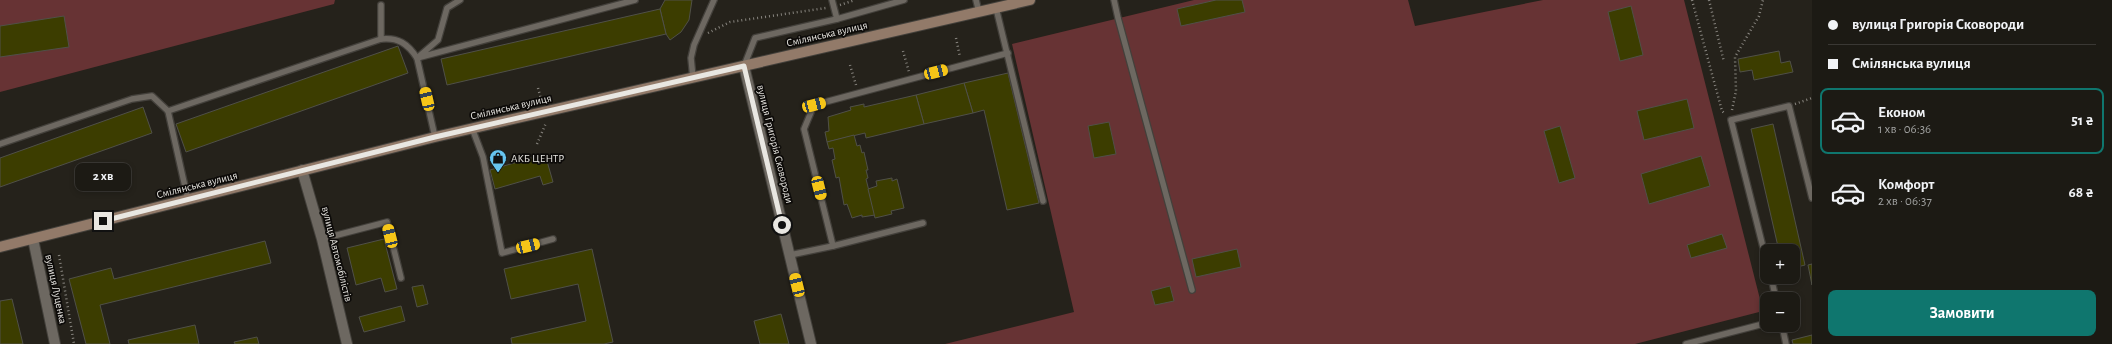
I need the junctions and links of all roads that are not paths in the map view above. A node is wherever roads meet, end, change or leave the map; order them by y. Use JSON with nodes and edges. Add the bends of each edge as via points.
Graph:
{"nodes":[{"id":1,"x":460,"y":0,"type":"edge"},
{"id":2,"x":635,"y":0,"type":"edge"},
{"id":3,"x":714,"y":0,"type":"edge"},
{"id":4,"x":832,"y":0,"type":"edge"},
{"id":5,"x":904,"y":0,"type":"edge"},
{"id":6,"x":976,"y":0,"type":"edge"},
{"id":7,"x":1030,"y":0,"type":"edge"},
{"id":8,"x":1114,"y":0,"type":"edge"},
{"id":9,"x":381,"y":5,"type":"dead end"},
{"id":10,"x":996,"y":8,"type":"junction"},
{"id":11,"x":979,"y":12,"type":"junction"},
{"id":12,"x":837,"y":19,"type":"junction"},
{"id":13,"x":381,"y":39,"type":"junction"},
{"id":14,"x":1008,"y":53,"type":"junction"},
{"id":15,"x":417,"y":58,"type":"junction"},
{"id":16,"x":744,"y":66,"type":"junction"},
{"id":17,"x":693,"y":78,"type":"junction"},
{"id":18,"x":168,"y":111,"type":"junction"},
{"id":19,"x":472,"y":128,"type":"junction"},
{"id":20,"x":435,"y":137,"type":"junction"},
{"id":21,"x":0,"y":144,"type":"edge"},
{"id":22,"x":302,"y":170,"type":"junction"},
{"id":23,"x":1812,"y":198,"type":"edge"},
{"id":24,"x":188,"y":200,"type":"junction"},
{"id":25,"x":1044,"y":201,"type":"dead end"},
{"id":26,"x":923,"y":223,"type":"dead end"},
{"id":27,"x":33,"y":239,"type":"junction"},
{"id":28,"x":322,"y":239,"type":"junction"},
{"id":29,"x":553,"y":239,"type":"dead end"},
{"id":30,"x":1762,"y":244,"type":"edge"},
{"id":31,"x":833,"y":246,"type":"junction"},
{"id":32,"x":0,"y":247,"type":"edge"},
{"id":33,"x":790,"y":255,"type":"junction"},
{"id":34,"x":401,"y":278,"type":"dead end"},
{"id":35,"x":1192,"y":290,"type":"dead end"},
{"id":36,"x":1760,"y":325,"type":"edge"},
{"id":37,"x":1783,"y":332,"type":"edge"},
{"id":38,"x":55,"y":344,"type":"edge"},
{"id":39,"x":347,"y":344,"type":"edge"},
{"id":40,"x":811,"y":344,"type":"edge"},
{"id":41,"x":1686,"y":344,"type":"edge"},
{"id":42,"x":1786,"y":344,"type":"edge"}],
"edges":[{"from":1,"to":15,"type":"lane","via":[[447,8],[438,40]]},
{"from":2,"to":15,"type":"lane"},
{"from":3,"to":17,"type":"lane","via":[[694,45],[691,58]]},
{"from":4,"to":12,"type":"lane"},
{"from":5,"to":12,"type":"lane"},
{"from":6,"to":11,"type":"lane"},
{"from":7,"to":10,"type":"main road","name":"Смілянська вулиця"},
{"from":8,"to":35,"type":"lane"},
{"from":9,"to":13,"type":"lane"},
{"from":10,"to":11,"type":"main road","name":"Смілянська вулиця"},
{"from":10,"to":14,"type":"lane"},
{"from":11,"to":16,"type":"main road","name":"Смілянська вулиця"},
{"from":12,"to":16,"type":"lane","via":[[755,38]]},
{"from":13,"to":15,"type":"lane","via":[[402,41]]},
{"from":13,"to":18,"type":"lane"},
{"from":14,"to":25,"type":"lane"},
{"from":14,"to":31,"type":"lane","via":[[814,105],[804,129]]},
{"from":15,"to":20,"type":"lane"},
{"from":16,"to":17,"type":"main road","name":"Смілянська вулиця"},
{"from":16,"to":33,"type":"street","name":"вулиця Григорія Сковороди"},
{"from":17,"to":19,"type":"main road","name":"Смілянська вулиця"},
{"from":18,"to":21,"type":"lane","via":[[152,96],[132,99]]},
{"from":18,"to":24,"type":"lane"},
{"from":19,"to":20,"type":"main road","name":"Смілянська вулиця"},
{"from":19,"to":29,"type":"lane","via":[[483,157],[502,253]]},
{"from":20,"to":22,"type":"main road","name":"Смілянська вулиця"},
{"from":22,"to":24,"type":"main road","name":"Смілянська вулиця"},
{"from":22,"to":28,"type":"street","name":"вулиця Автомобілістів"},
{"from":23,"to":30,"type":"lane","via":[[1789,106],[1731,120]]},
{"from":24,"to":27,"type":"main road","name":"Смілянська вулиця"},
{"from":26,"to":31,"type":"lane"},
{"from":27,"to":32,"type":"main road","name":"Смілянська вулиця"},
{"from":27,"to":38,"type":"street","name":"вулиця Луценка"},
{"from":28,"to":34,"type":"lane","via":[[387,222]]},
{"from":28,"to":39,"type":"street","name":"вулиця Автомобілістів"},
{"from":31,"to":33,"type":"lane"},
{"from":33,"to":40,"type":"street","name":"вулиця Григорія Сковороди"},
{"from":36,"to":41,"type":"lane"},
{"from":37,"to":42,"type":"lane"}]}
